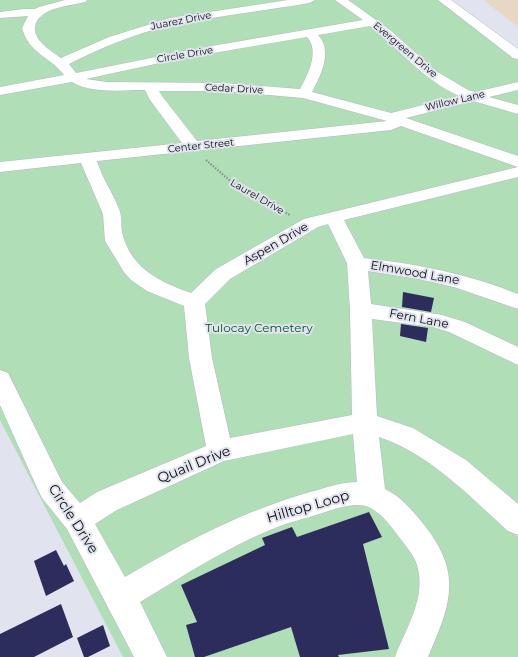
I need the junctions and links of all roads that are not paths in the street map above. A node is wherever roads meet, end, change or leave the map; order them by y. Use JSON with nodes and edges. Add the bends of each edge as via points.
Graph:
{"nodes":[{"id":1,"x":79,"y":0,"type":"edge"},
{"id":2,"x":309,"y":0,"type":"edge"},
{"id":3,"x":341,"y":0,"type":"edge"},
{"id":4,"x":444,"y":0,"type":"edge"},
{"id":5,"x":37,"y":13,"type":"junction"},
{"id":6,"x":0,"y":15,"type":"edge"},
{"id":7,"x":372,"y":22,"type":"junction"},
{"id":8,"x":310,"y":33,"type":"junction"},
{"id":9,"x":518,"y":55,"type":"edge"},
{"id":10,"x":60,"y":63,"type":"junction"},
{"id":11,"x":72,"y":76,"type":"junction"},
{"id":12,"x":518,"y":86,"type":"edge"},
{"id":13,"x":151,"y":87,"type":"junction"},
{"id":14,"x":0,"y":91,"type":"edge"},
{"id":15,"x":304,"y":94,"type":"junction"},
{"id":16,"x":472,"y":96,"type":"junction"},
{"id":17,"x":518,"y":110,"type":"edge"},
{"id":18,"x":397,"y":119,"type":"junction"},
{"id":19,"x":193,"y":147,"type":"junction"},
{"id":20,"x":88,"y":158,"type":"junction"},
{"id":21,"x":518,"y":162,"type":"edge"},
{"id":22,"x":0,"y":167,"type":"edge"},
{"id":23,"x":512,"y":176,"type":"edge"},
{"id":24,"x":333,"y":218,"type":"junction"},
{"id":25,"x":357,"y":263,"type":"junction"},
{"id":26,"x":194,"y":302,"type":"junction"},
{"id":27,"x":518,"y":302,"type":"edge"},
{"id":28,"x":361,"y":310,"type":"junction"},
{"id":29,"x":518,"y":357,"type":"edge"},
{"id":30,"x":0,"y":379,"type":"edge"},
{"id":31,"x":365,"y":422,"type":"junction"},
{"id":32,"x":220,"y":451,"type":"junction"},
{"id":33,"x":372,"y":496,"type":"junction"},
{"id":34,"x":77,"y":520,"type":"junction"},
{"id":35,"x":518,"y":522,"type":"edge"},
{"id":36,"x":120,"y":597,"type":"junction"},
{"id":37,"x":151,"y":657,"type":"edge"},
{"id":38,"x":411,"y":657,"type":"edge"}],
"edges":[{"from":1,"to":5,"type":"lane"},
{"from":2,"to":10,"type":"lane","name":"Juarez Drive","via":[[148,27],[102,43]]},
{"from":3,"to":7,"type":"lane","name":"Evergreen Drive"},
{"from":4,"to":9,"type":"lane"},
{"from":5,"to":6,"type":"lane"},
{"from":5,"to":10,"type":"lane","name":"Cedar Drive","via":[[29,24],[31,38],[44,53]]},
{"from":7,"to":8,"type":"lane","name":"Circle Drive"},
{"from":7,"to":16,"type":"lane","name":"Evergreen Drive","via":[[408,55],[446,84]]},
{"from":8,"to":11,"type":"lane","name":"Circle Drive","via":[[151,61],[95,74]]},
{"from":8,"to":15,"type":"lane","via":[[318,47],[317,66],[313,80]]},
{"from":10,"to":11,"type":"lane","name":"Cedar Drive"},
{"from":11,"to":13,"type":"lane","name":"Cedar Drive","via":[[90,84]]},
{"from":11,"to":14,"type":"lane","name":"Circle Drive","via":[[60,81]]},
{"from":12,"to":16,"type":"lane","name":"Willow Lane"},
{"from":13,"to":15,"type":"lane","name":"Cedar Drive","via":[[224,87]]},
{"from":13,"to":19,"type":"lane","via":[[164,110]]},
{"from":15,"to":18,"type":"lane","name":"Cedar Drive"},
{"from":16,"to":17,"type":"lane","name":"Evergreen Drive"},
{"from":16,"to":18,"type":"lane","name":"Willow Lane","via":[[398,115]]},
{"from":18,"to":19,"type":"lane","name":"Center Street","via":[[391,125]]},
{"from":18,"to":21,"type":"lane","name":"Cedar Drive"},
{"from":19,"to":20,"type":"lane","name":"Center Street"},
{"from":20,"to":22,"type":"lane","name":"Center Street"},
{"from":20,"to":26,"type":"lane","via":[[90,169],[113,216],[113,235],[130,267],[140,279],[153,287]]},
{"from":23,"to":24,"type":"lane","name":"Aspen Drive"},
{"from":24,"to":25,"type":"lane"},
{"from":24,"to":26,"type":"lane","name":"Aspen Drive","via":[[310,223],[224,274]]},
{"from":25,"to":27,"type":"lane","name":"Elmwood Lane","via":[[441,276],[472,284]]},
{"from":25,"to":28,"type":"lane"},
{"from":26,"to":32,"type":"lane","via":[[195,326]]},
{"from":28,"to":29,"type":"lane","name":"Fern Lane","via":[[434,320],[457,327]]},
{"from":28,"to":31,"type":"lane"},
{"from":30,"to":34,"type":"lane","name":"Circle Drive","via":[[52,490]]},
{"from":31,"to":32,"type":"lane","name":"Quail Drive"},
{"from":31,"to":33,"type":"lane"},
{"from":31,"to":35,"type":"lane","via":[[404,436],[457,468]]},
{"from":32,"to":34,"type":"lane","name":"Quail Drive","via":[[107,501]]},
{"from":33,"to":36,"type":"lane","name":"Hilltop Loop","via":[[357,493],[265,519],[182,560]]},
{"from":33,"to":38,"type":"lane","name":"Hilltop Loop","via":[[393,509],[420,540],[434,568],[435,597],[428,620]]},
{"from":34,"to":36,"type":"lane","name":"Circle Drive"},
{"from":36,"to":37,"type":"lane","name":"Circle Drive"}]}
